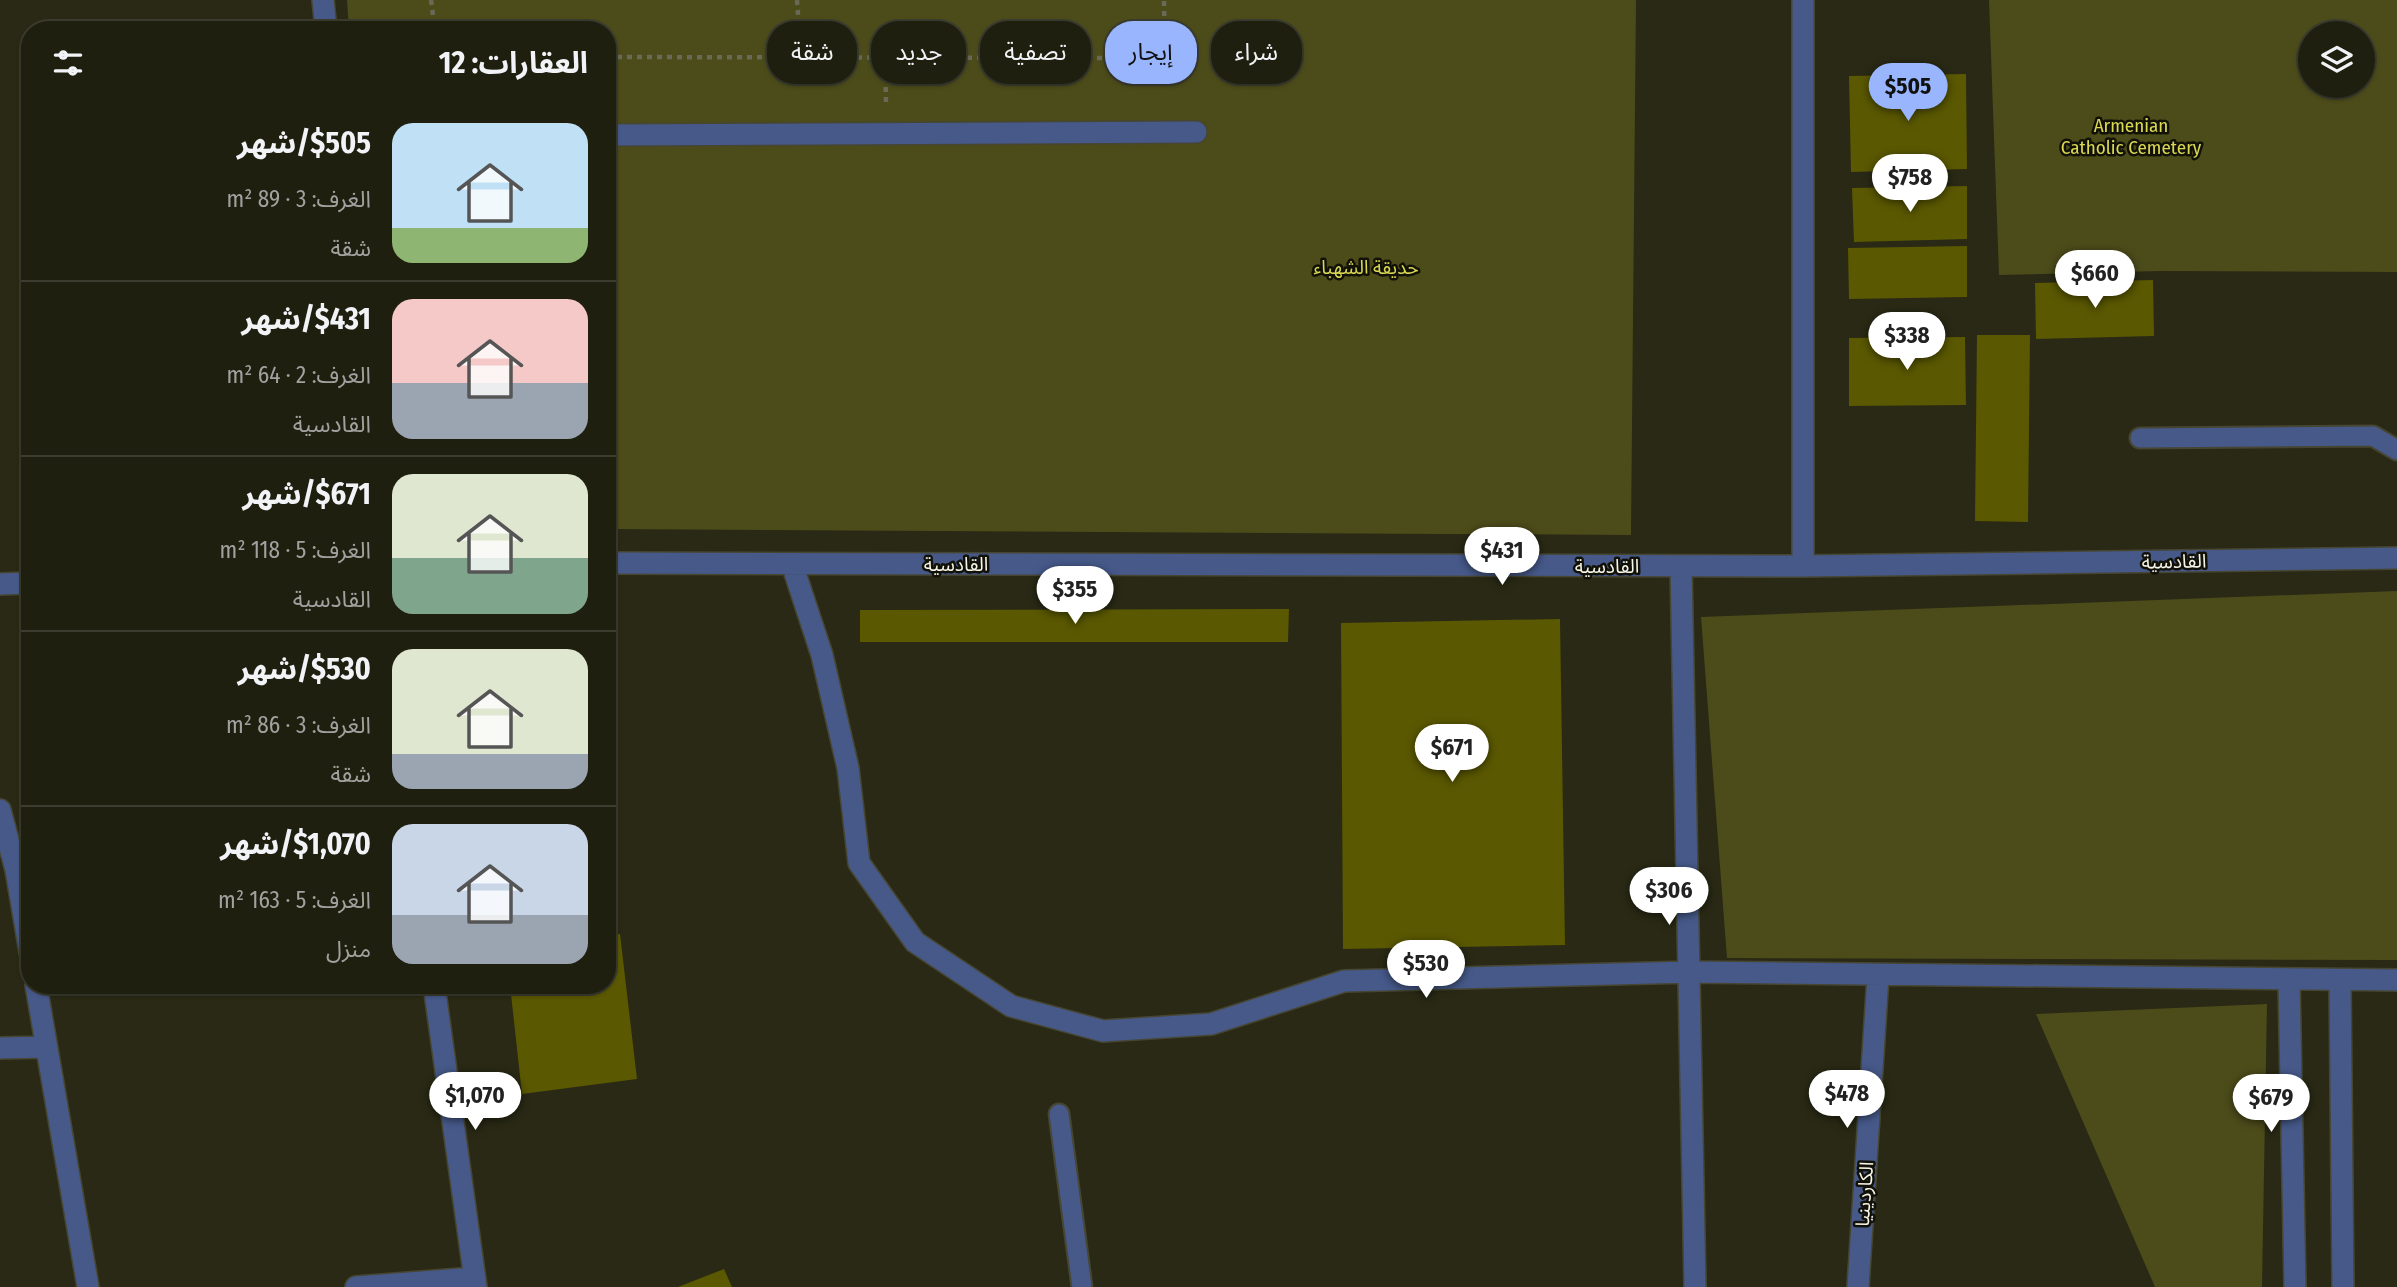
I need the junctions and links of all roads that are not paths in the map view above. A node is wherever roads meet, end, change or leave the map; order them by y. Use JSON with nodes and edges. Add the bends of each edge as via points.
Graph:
{"nodes":[{"id":1,"x":323,"y":0,"type":"edge"},
{"id":2,"x":1803,"y":0,"type":"edge"},
{"id":3,"x":325,"y":21,"type":"edge"},
{"id":4,"x":1196,"y":132,"type":"dead end"},
{"id":5,"x":616,"y":135,"type":"edge"},
{"id":6,"x":2140,"y":438,"type":"dead end"},
{"id":7,"x":2397,"y":450,"type":"edge"},
{"id":8,"x":2397,"y":558,"type":"edge"},
{"id":9,"x":616,"y":563,"type":"edge"},
{"id":10,"x":792,"y":564,"type":"junction"},
{"id":11,"x":1681,"y":566,"type":"junction"},
{"id":12,"x":1803,"y":566,"type":"junction"},
{"id":13,"x":21,"y":583,"type":"edge"},
{"id":14,"x":0,"y":584,"type":"edge"},
{"id":15,"x":0,"y":810,"type":"edge"},
{"id":16,"x":21,"y":899,"type":"edge"},
{"id":17,"x":1691,"y":972,"type":"junction"},
{"id":18,"x":1878,"y":976,"type":"junction"},
{"id":19,"x":2288,"y":980,"type":"junction"},
{"id":20,"x":2397,"y":980,"type":"edge"},
{"id":21,"x":2340,"y":981,"type":"junction"},
{"id":22,"x":37,"y":994,"type":"edge"},
{"id":23,"x":436,"y":994,"type":"edge"},
{"id":24,"x":46,"y":1047,"type":"junction"},
{"id":25,"x":0,"y":1048,"type":"edge"},
{"id":26,"x":1059,"y":1114,"type":"dead end"},
{"id":27,"x":475,"y":1282,"type":"edge"},
{"id":28,"x":88,"y":1287,"type":"edge"},
{"id":29,"x":356,"y":1287,"type":"edge"},
{"id":30,"x":1082,"y":1287,"type":"edge"},
{"id":31,"x":1695,"y":1287,"type":"edge"},
{"id":32,"x":1858,"y":1287,"type":"edge"},
{"id":33,"x":2295,"y":1287,"type":"edge"},
{"id":34,"x":2343,"y":1287,"type":"edge"}],
"edges":[{"from":1,"to":3,"type":"street"},
{"from":2,"to":12,"type":"street"},
{"from":4,"to":5,"type":"street"},
{"from":6,"to":7,"type":"lane","via":[[2373,436]]},
{"from":8,"to":12,"type":"street","name":"القادسية"},
{"from":9,"to":10,"type":"street","name":"القادسية"},
{"from":10,"to":11,"type":"street","name":"القادسية"},
{"from":10,"to":17,"type":"street","via":[[822,655],[848,768],[859,863],[915,942],[1011,1006],[1103,1031],[1211,1024],[1344,981]]},
{"from":11,"to":12,"type":"street","name":"القادسية"},
{"from":11,"to":17,"type":"street"},
{"from":13,"to":14,"type":"street"},
{"from":15,"to":16,"type":"street"},
{"from":17,"to":18,"type":"street"},
{"from":17,"to":31,"type":"street"},
{"from":18,"to":19,"type":"street"},
{"from":18,"to":32,"type":"street","name":"الكاردينيا"},
{"from":19,"to":21,"type":"street"},
{"from":19,"to":33,"type":"street"},
{"from":20,"to":21,"type":"street"},
{"from":21,"to":34,"type":"street"},
{"from":22,"to":24,"type":"street"},
{"from":23,"to":27,"type":"street"},
{"from":24,"to":25,"type":"street"},
{"from":24,"to":28,"type":"street"},
{"from":26,"to":30,"type":"lane"},
{"from":27,"to":29,"type":"street"}]}
